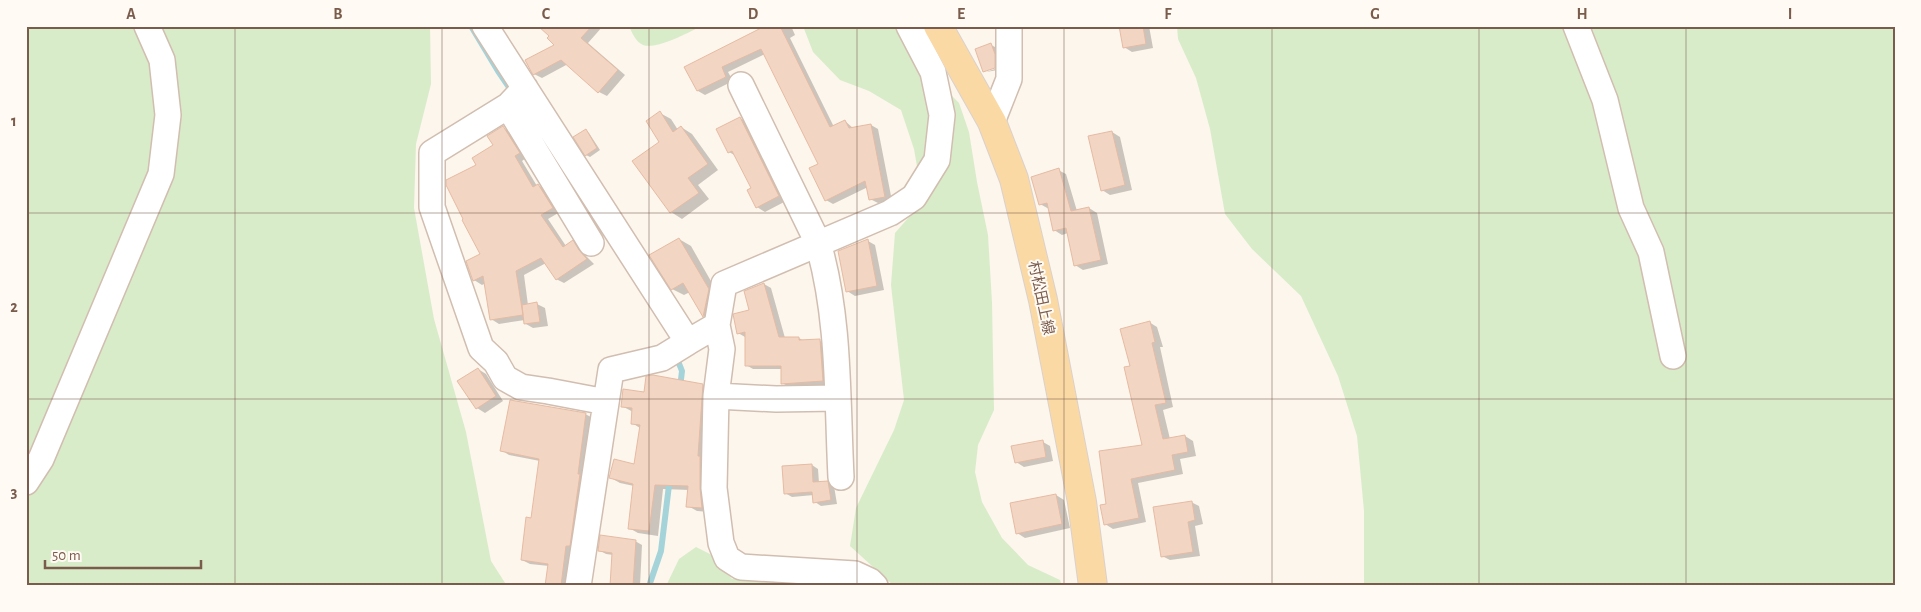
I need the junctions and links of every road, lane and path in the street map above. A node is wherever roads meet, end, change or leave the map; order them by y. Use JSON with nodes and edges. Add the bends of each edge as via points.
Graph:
{"nodes":[{"id":1,"x":147,"y":26,"type":"edge"},
{"id":2,"x":485,"y":26,"type":"edge"},
{"id":3,"x":909,"y":26,"type":"edge"},
{"id":4,"x":938,"y":26,"type":"edge"},
{"id":5,"x":1009,"y":26,"type":"edge"},
{"id":6,"x":1576,"y":26,"type":"edge"},
{"id":7,"x":741,"y":85,"type":"dead end"},
{"id":8,"x":516,"y":97,"type":"junction"},
{"id":9,"x":992,"y":122,"type":"junction"},
{"id":10,"x":591,"y":242,"type":"dead end"},
{"id":11,"x":818,"y":243,"type":"junction"},
{"id":12,"x":716,"y":325,"type":"junction"},
{"id":13,"x":688,"y":342,"type":"junction"},
{"id":14,"x":1674,"y":356,"type":"dead end"},
{"id":15,"x":716,"y":396,"type":"junction"},
{"id":16,"x":837,"y":398,"type":"junction"},
{"id":17,"x":606,"y":402,"type":"junction"},
{"id":18,"x":841,"y":477,"type":"dead end"},
{"id":19,"x":26,"y":482,"type":"edge"},
{"id":20,"x":578,"y":586,"type":"edge"},
{"id":21,"x":876,"y":586,"type":"edge"},
{"id":22,"x":1093,"y":586,"type":"edge"}],
"edges":[{"from":1,"to":19,"type":"street","via":[[162,60],[168,115],[161,174],[41,459]]},
{"from":2,"to":8,"type":"street"},
{"from":3,"to":11,"type":"street","via":[[933,72],[942,115],[937,160],[914,197],[890,213]]},
{"from":4,"to":9,"type":"main road","name":"村松田上線"},
{"from":5,"to":9,"type":"street","via":[[1009,79]]},
{"from":6,"to":14,"type":"street","via":[[1606,100],[1631,208],[1651,252]]},
{"from":7,"to":11,"type":"street"},
{"from":8,"to":10,"type":"street"},
{"from":8,"to":13,"type":"street"},
{"from":8,"to":17,"type":"street","via":[[432,153],[432,207],[481,348],[496,362],[505,378],[521,387]]},
{"from":9,"to":22,"type":"main road","name":"村松田上線","via":[[1014,178],[1043,300],[1082,502]]},
{"from":11,"to":12,"type":"street","via":[[724,284]]},
{"from":11,"to":16,"type":"street","via":[[834,330]]},
{"from":12,"to":13,"type":"street"},
{"from":12,"to":15,"type":"street","via":[[722,350]]},
{"from":13,"to":17,"type":"street","via":[[662,358],[611,370]]},
{"from":15,"to":16,"type":"street"},
{"from":15,"to":21,"type":"street","via":[[714,488],[721,543],[727,558],[741,567],[855,574]]},
{"from":16,"to":18,"type":"street"},
{"from":17,"to":20,"type":"street"}]}
